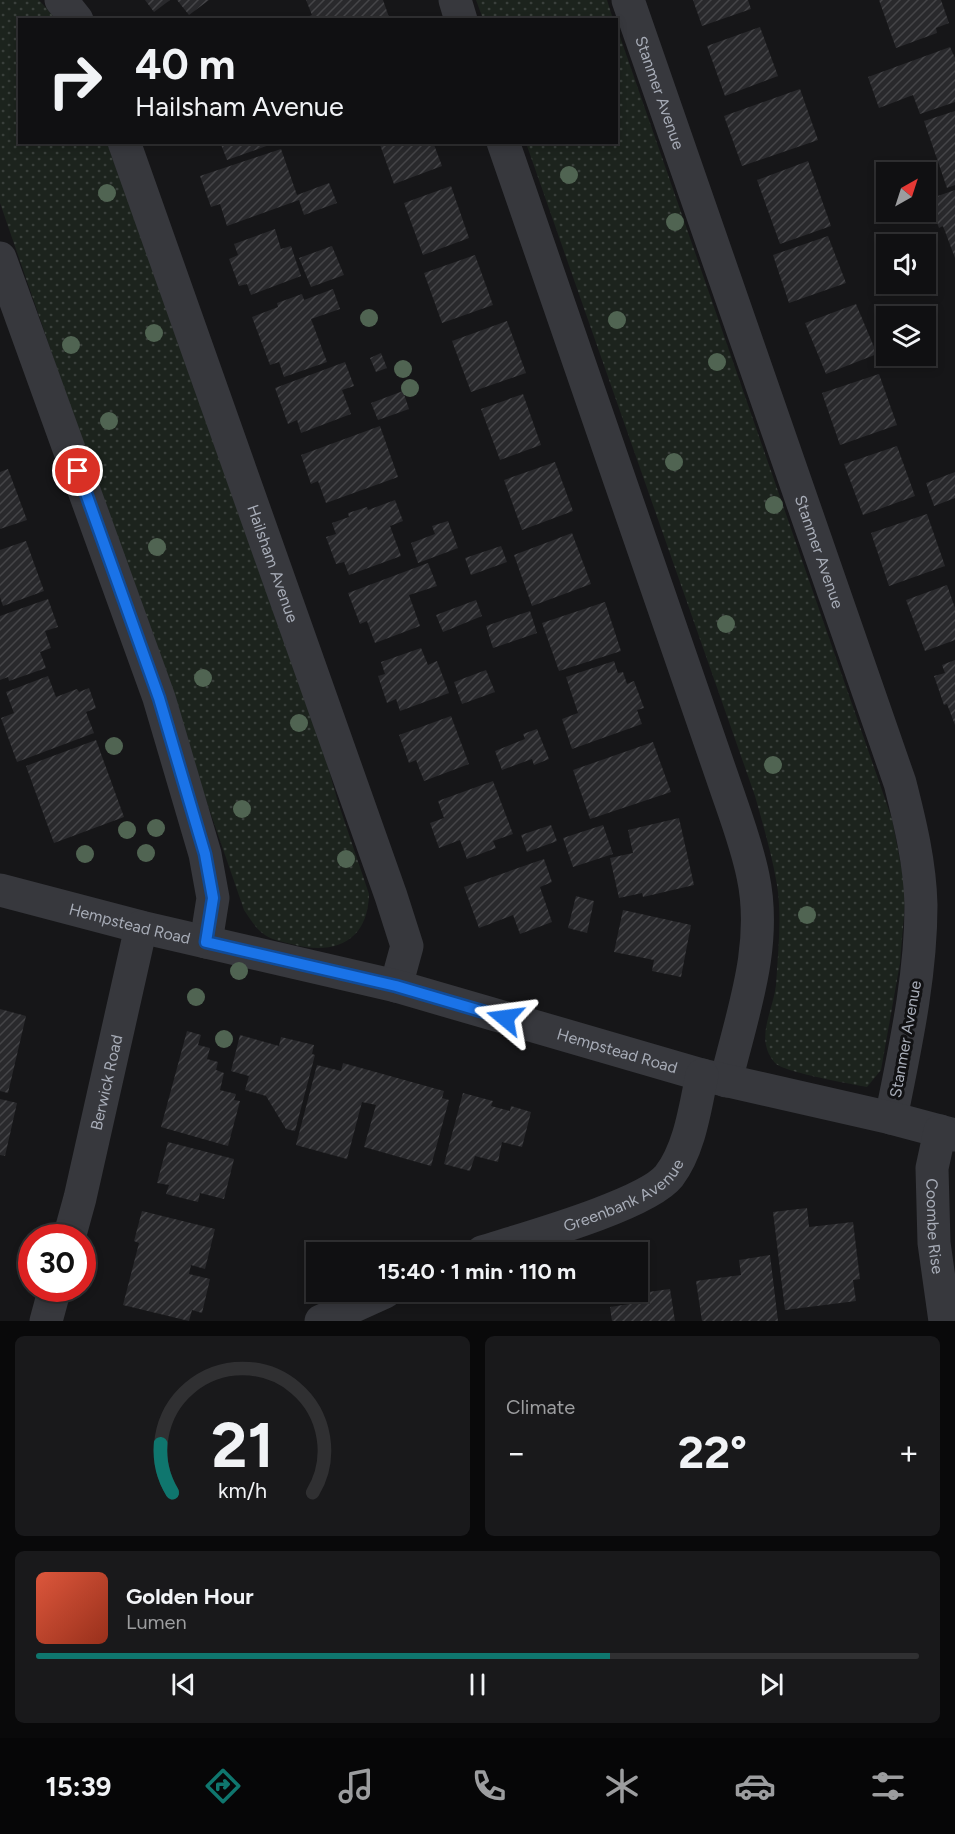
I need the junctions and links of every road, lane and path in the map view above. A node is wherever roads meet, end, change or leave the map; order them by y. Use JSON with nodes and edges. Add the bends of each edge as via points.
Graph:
{"nodes":[{"id":1,"x":61,"y":0,"type":"edge"},
{"id":2,"x":455,"y":0,"type":"edge"},
{"id":3,"x":628,"y":0,"type":"edge"},
{"id":4,"x":75,"y":18,"type":"edge"},
{"id":5,"x":460,"y":18,"type":"edge"},
{"id":6,"x":125,"y":144,"type":"edge"},
{"id":7,"x":504,"y":144,"type":"edge"},
{"id":8,"x":0,"y":258,"type":"edge"},
{"id":9,"x":0,"y":890,"type":"edge"},
{"id":10,"x":141,"y":927,"type":"junction"},
{"id":11,"x":206,"y":942,"type":"junction"},
{"id":12,"x":396,"y":986,"type":"junction"},
{"id":13,"x":714,"y":1078,"type":"junction"},
{"id":14,"x":891,"y":1118,"type":"junction"},
{"id":15,"x":948,"y":1133,"type":"edge"},
{"id":16,"x":73,"y":1224,"type":"edge"},
{"id":17,"x":512,"y":1242,"type":"edge"},
{"id":18,"x":51,"y":1302,"type":"edge"},
{"id":19,"x":363,"y":1302,"type":"edge"},
{"id":20,"x":46,"y":1321,"type":"edge"},
{"id":21,"x":321,"y":1321,"type":"edge"},
{"id":22,"x":945,"y":1321,"type":"edge"}],
"edges":[{"from":1,"to":4,"type":"street"},
{"from":2,"to":5,"type":"street"},
{"from":3,"to":14,"type":"street","name":"Stanmer Avenue","via":[[896,772],[910,823],[921,902],[919,953]]},
{"from":6,"to":12,"type":"street","name":"Hailsham Avenue","via":[[391,896],[407,946]]},
{"from":7,"to":13,"type":"street","via":[[726,788],[753,877],[756,953],[747,998]]},
{"from":8,"to":11,"type":"street","via":[[159,698],[205,854],[213,898]]},
{"from":9,"to":10,"type":"street","name":"Hempstead Road"},
{"from":10,"to":11,"type":"street","name":"Hempstead Road"},
{"from":10,"to":16,"type":"street","name":"Berwick Road"},
{"from":11,"to":12,"type":"street","name":"Hempstead Road"},
{"from":12,"to":13,"type":"street","name":"Hempstead Road"},
{"from":13,"to":14,"type":"street","name":"Hempstead Road"},
{"from":13,"to":17,"type":"street","name":"Greenbank Avenue","via":[[669,1175],[654,1189]]},
{"from":14,"to":15,"type":"street","name":"Hempstead Road"},
{"from":15,"to":22,"type":"street","name":"Coombe Rise","via":[[932,1168],[934,1243]]},
{"from":18,"to":20,"type":"street"},
{"from":19,"to":21,"type":"street"}]}
